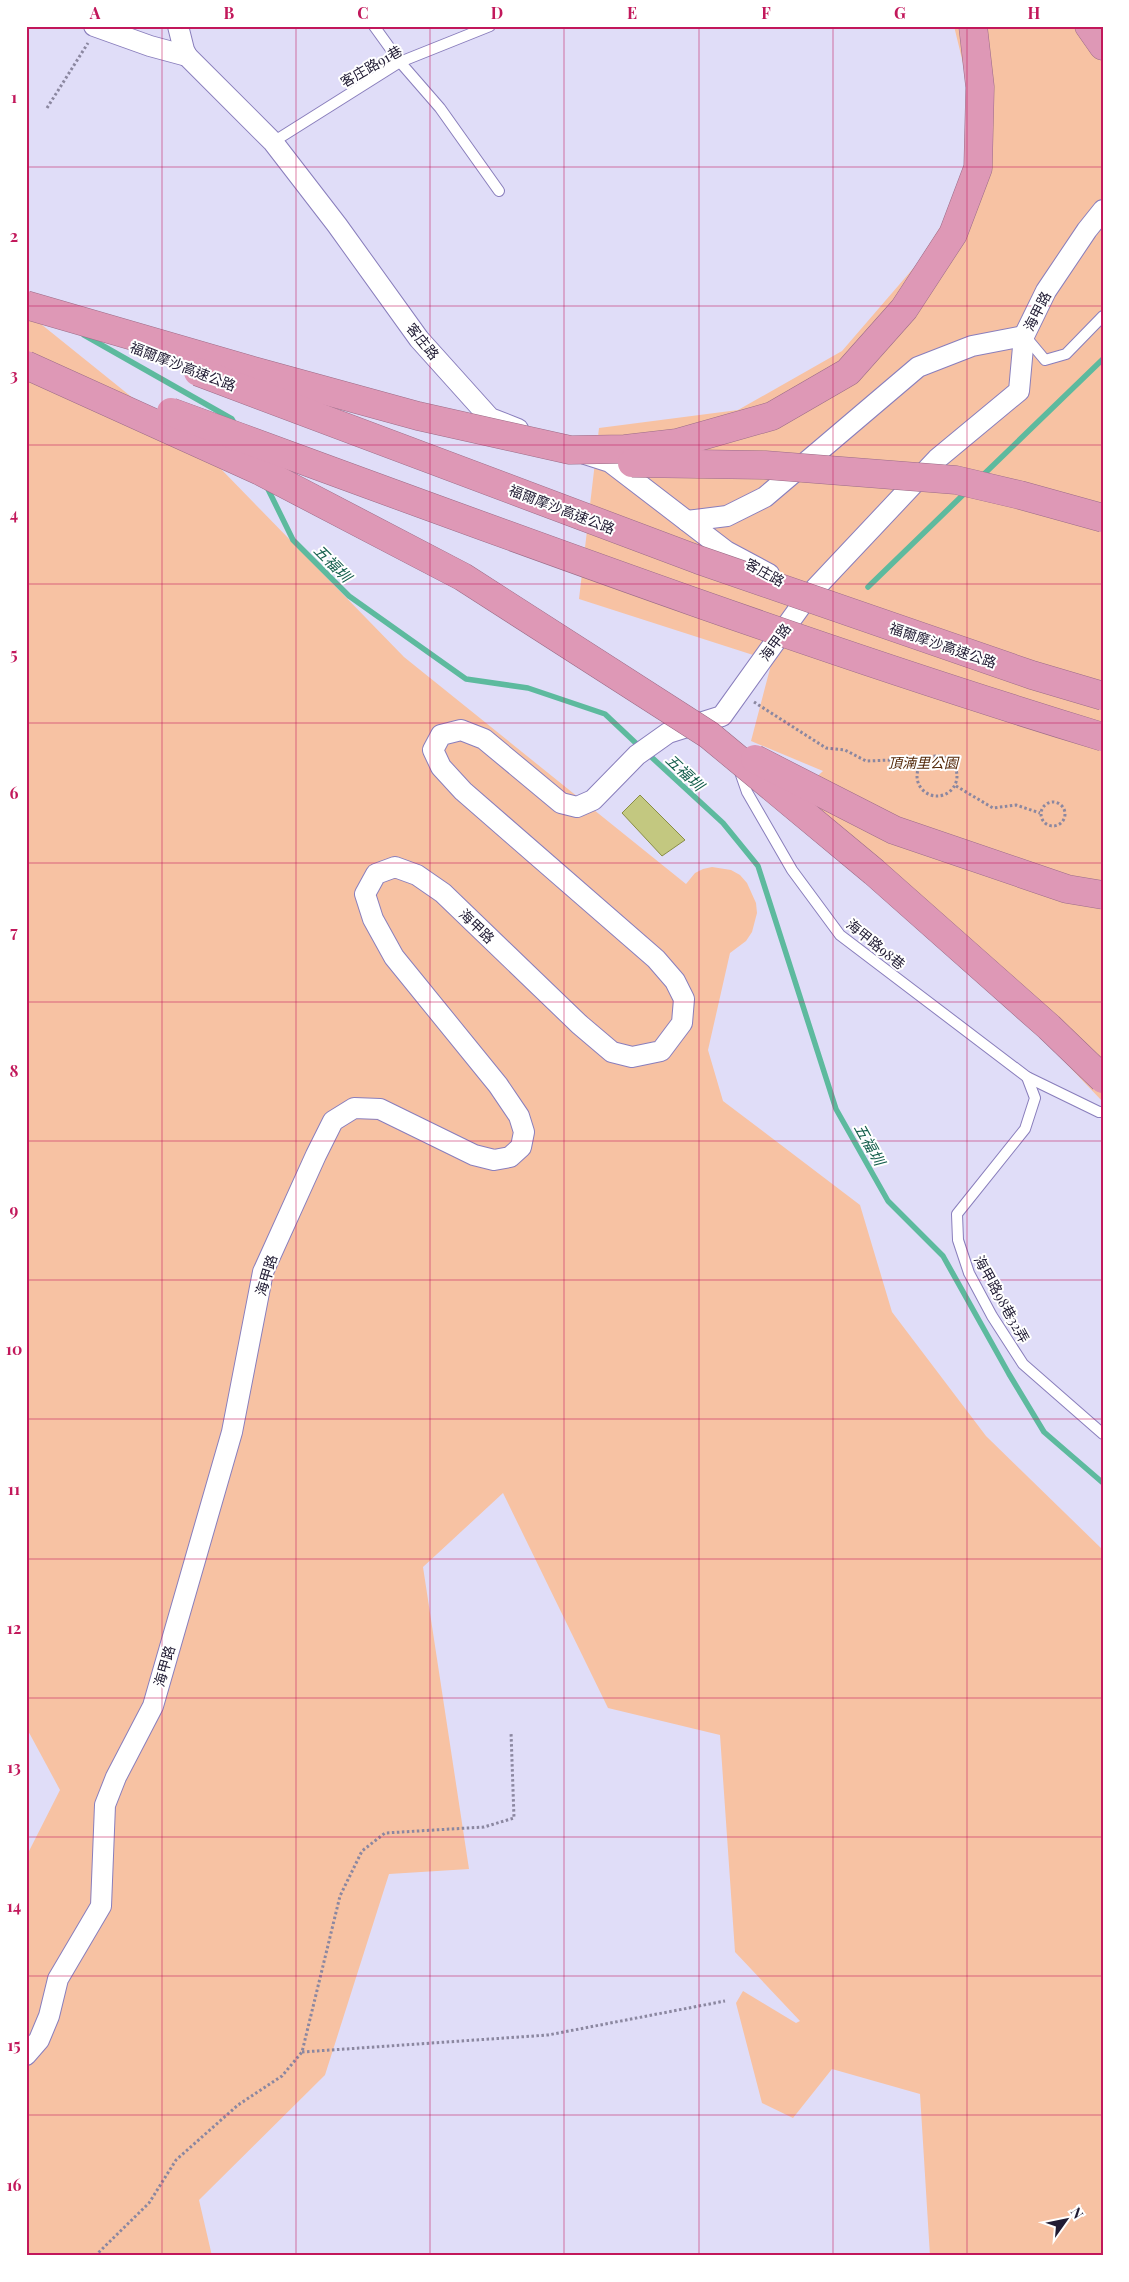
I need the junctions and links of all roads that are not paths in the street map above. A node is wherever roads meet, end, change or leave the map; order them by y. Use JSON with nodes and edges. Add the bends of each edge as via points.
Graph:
{"nodes":[{"id":1,"x":178,"y":26,"type":"edge"},
{"id":2,"x":374,"y":26,"type":"edge"},
{"id":3,"x":490,"y":26,"type":"edge"},
{"id":4,"x":973,"y":26,"type":"edge"},
{"id":5,"x":1089,"y":26,"type":"edge"},
{"id":6,"x":96,"y":27,"type":"edge"},
{"id":7,"x":1103,"y":46,"type":"edge"},
{"id":8,"x":187,"y":56,"type":"junction"},
{"id":9,"x":400,"y":62,"type":"junction"},
{"id":10,"x":273,"y":142,"type":"junction"},
{"id":11,"x":499,"y":191,"type":"dead end"},
{"id":12,"x":1103,"y":210,"type":"edge"},
{"id":13,"x":26,"y":306,"type":"edge"},
{"id":14,"x":1103,"y":316,"type":"edge"},
{"id":15,"x":1024,"y":336,"type":"junction"},
{"id":16,"x":26,"y":360,"type":"edge"},
{"id":17,"x":26,"y":365,"type":"edge"},
{"id":18,"x":570,"y":450,"type":"junction"},
{"id":19,"x":1103,"y":518,"type":"edge"},
{"id":20,"x":687,"y":521,"type":"junction"},
{"id":21,"x":808,"y":596,"type":"junction"},
{"id":22,"x":1103,"y":696,"type":"edge"},
{"id":23,"x":721,"y":729,"type":"junction"},
{"id":24,"x":1103,"y":738,"type":"edge"},
{"id":25,"x":1103,"y":894,"type":"edge"},
{"id":26,"x":1027,"y":1077,"type":"junction"},
{"id":27,"x":1103,"y":1079,"type":"edge"},
{"id":28,"x":1103,"y":1112,"type":"edge"},
{"id":29,"x":1103,"y":1434,"type":"edge"},
{"id":30,"x":26,"y":2055,"type":"edge"}],
"edges":[{"from":1,"to":8,"type":"street"},
{"from":2,"to":9,"type":"lane"},
{"from":3,"to":9,"type":"lane","name":"客庄路91巷"},
{"from":4,"to":18,"type":"highway","bridge":true,"via":[[980,87],[978,168],[953,234],[904,309],[848,372],[772,416],[687,441],[625,449]]},
{"from":5,"to":7,"type":"highway"},
{"from":6,"to":8,"type":"street","name":"客庄路"},
{"from":8,"to":10,"type":"street","name":"客庄路"},
{"from":9,"to":10,"type":"lane","name":"客庄路91巷"},
{"from":9,"to":11,"type":"lane","via":[[440,108]]},
{"from":10,"to":20,"type":"street","name":"客庄路","via":[[420,339],[490,418],[610,462]]},
{"from":12,"to":15,"type":"street","name":"海甲路","via":[[1046,291]]},
{"from":13,"to":18,"type":"highway","bridge":true,"via":[[418,416]]},
{"from":13,"to":22,"type":"highway","name":"福爾摩沙高速公路","bridge":true,"via":[[699,560],[1032,676]]},
{"from":14,"to":15,"type":"lane","via":[[1066,354],[1045,360]]},
{"from":15,"to":20,"type":"street","via":[[972,346],[918,367],[765,496],[727,516]]},
{"from":15,"to":21,"type":"street","name":"海甲路","via":[[1019,391],[937,459]]},
{"from":16,"to":24,"type":"highway","bridge":true,"via":[[687,600]]},
{"from":17,"to":23,"type":"highway","bridge":true,"via":[[260,471],[463,577]]},
{"from":18,"to":19,"type":"highway","bridge":true,"via":[[636,464],[765,465],[956,480]]},
{"from":20,"to":21,"type":"street","name":"客庄路","via":[[726,551]]},
{"from":21,"to":23,"type":"street","name":"海甲路","via":[[739,692]]},
{"from":23,"to":25,"type":"highway","bridge":true,"via":[[894,830],[1067,889]]},
{"from":23,"to":26,"type":"lane","name":"海甲路98巷","via":[[747,792],[792,870],[840,935]]},
{"from":23,"to":27,"type":"highway","bridge":true,"via":[[874,872],[1049,1026]]},
{"from":23,"to":30,"type":"street","name":"海甲路","via":[[668,733],[637,755],[593,800],[577,807],[561,803],[484,739],[461,730],[441,735],[433,750],[441,767],[463,791],[656,959],[675,981],[684,999],[682,1023],[660,1051],[632,1057],[612,1052],[443,894],[417,875],[395,867],[376,874],[365,894],[373,919],[394,957],[498,1085],[519,1116],[524,1132],[521,1147],[510,1157],[494,1160],[474,1155],[380,1109],[354,1108],[333,1121],[264,1272],[232,1432],[153,1706],[105,1805],[101,1906],[58,1979],[39,2040]]},
{"from":26,"to":28,"type":"lane","name":"海甲路98巷"},
{"from":26,"to":29,"type":"lane","name":"海甲路98巷32弄","via":[[1035,1098],[1025,1129],[957,1214],[958,1240],[969,1272],[992,1316],[1023,1364]]}]}
